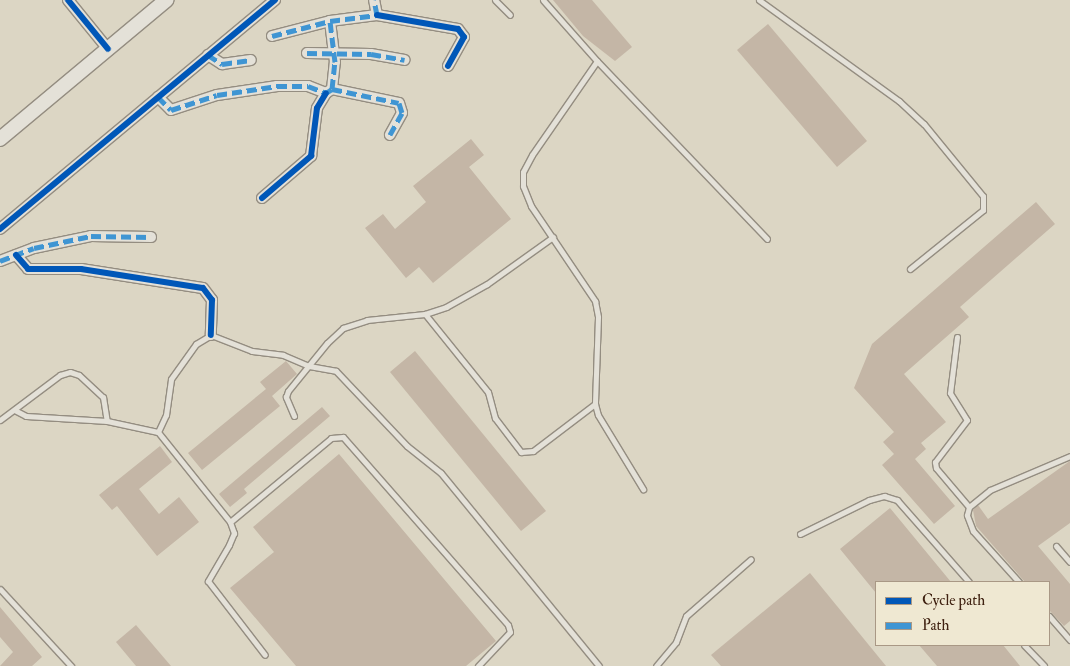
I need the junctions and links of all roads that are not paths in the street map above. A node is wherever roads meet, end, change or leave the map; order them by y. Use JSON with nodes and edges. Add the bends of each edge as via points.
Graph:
{"nodes":[{"id":1,"x":68,"y":0,"type":"edge"},
{"id":2,"x":166,"y":0,"type":"edge"},
{"id":3,"x":274,"y":0,"type":"edge"},
{"id":4,"x":374,"y":0,"type":"edge"},
{"id":5,"x":495,"y":0,"type":"edge"},
{"id":6,"x":543,"y":0,"type":"edge"},
{"id":7,"x":759,"y":0,"type":"edge"},
{"id":8,"x":377,"y":15,"type":"junction"},
{"id":9,"x":510,"y":15,"type":"dead end"},
{"id":10,"x":330,"y":21,"type":"junction"},
{"id":11,"x":272,"y":36,"type":"dead end"},
{"id":12,"x":108,"y":49,"type":"junction"},
{"id":13,"x":307,"y":53,"type":"dead end"},
{"id":14,"x":334,"y":53,"type":"junction"},
{"id":15,"x":208,"y":55,"type":"junction"},
{"id":16,"x":251,"y":60,"type":"dead end"},
{"id":17,"x":404,"y":60,"type":"dead end"},
{"id":18,"x":597,"y":61,"type":"junction"},
{"id":19,"x":448,"y":66,"type":"dead end"},
{"id":20,"x":329,"y":91,"type":"junction"},
{"id":21,"x":158,"y":97,"type":"junction"},
{"id":22,"x":390,"y":135,"type":"dead end"},
{"id":23,"x":0,"y":139,"type":"edge"},
{"id":24,"x":262,"y":198,"type":"dead end"},
{"id":25,"x":0,"y":229,"type":"edge"},
{"id":26,"x":151,"y":237,"type":"dead end"},
{"id":27,"x":553,"y":237,"type":"junction"},
{"id":28,"x":767,"y":239,"type":"dead end"},
{"id":29,"x":16,"y":255,"type":"junction"},
{"id":30,"x":0,"y":261,"type":"edge"},
{"id":31,"x":910,"y":269,"type":"dead end"},
{"id":32,"x":425,"y":314,"type":"junction"},
{"id":33,"x":211,"y":335,"type":"junction"},
{"id":34,"x":957,"y":337,"type":"dead end"},
{"id":35,"x":308,"y":366,"type":"junction"},
{"id":36,"x":594,"y":404,"type":"junction"},
{"id":37,"x":14,"y":410,"type":"junction"},
{"id":38,"x":294,"y":416,"type":"dead end"},
{"id":39,"x":0,"y":420,"type":"edge"},
{"id":40,"x":107,"y":421,"type":"junction"},
{"id":41,"x":158,"y":432,"type":"junction"},
{"id":42,"x":1070,"y":456,"type":"edge"},
{"id":43,"x":644,"y":489,"type":"dead end"},
{"id":44,"x":969,"y":507,"type":"junction"},
{"id":45,"x":230,"y":522,"type":"junction"},
{"id":46,"x":800,"y":534,"type":"dead end"},
{"id":47,"x":1056,"y":546,"type":"dead end"},
{"id":48,"x":751,"y":559,"type":"dead end"},
{"id":49,"x":1070,"y":562,"type":"edge"},
{"id":50,"x":968,"y":581,"type":"edge"},
{"id":51,"x":1018,"y":581,"type":"edge"},
{"id":52,"x":0,"y":589,"type":"edge"},
{"id":53,"x":1050,"y":617,"type":"edge"},
{"id":54,"x":1070,"y":640,"type":"edge"},
{"id":55,"x":1025,"y":646,"type":"edge"},
{"id":56,"x":265,"y":654,"type":"dead end"},
{"id":57,"x":71,"y":666,"type":"edge"},
{"id":58,"x":478,"y":666,"type":"edge"},
{"id":59,"x":599,"y":666,"type":"edge"},
{"id":60,"x":656,"y":666,"type":"edge"},
{"id":61,"x":1044,"y":666,"type":"edge"}],
"edges":[{"from":1,"to":12,"type":"street"},
{"from":2,"to":12,"type":"street"},
{"from":3,"to":15,"type":"street"},
{"from":4,"to":8,"type":"street"},
{"from":5,"to":9,"type":"lane"},
{"from":6,"to":18,"type":"lane"},
{"from":7,"to":31,"type":"lane","via":[[899,100],[924,124],[983,196],[983,210]]},
{"from":8,"to":10,"type":"street"},
{"from":8,"to":19,"type":"street","via":[[458,29],[464,38]]},
{"from":10,"to":11,"type":"street"},
{"from":10,"to":14,"type":"street"},
{"from":12,"to":23,"type":"street"},
{"from":13,"to":14,"type":"street"},
{"from":14,"to":17,"type":"street","via":[[371,54]]},
{"from":14,"to":20,"type":"street"},
{"from":15,"to":16,"type":"street","via":[[222,64]]},
{"from":15,"to":21,"type":"street"},
{"from":18,"to":27,"type":"lane","via":[[523,172],[523,186],[531,206]]},
{"from":18,"to":28,"type":"lane"},
{"from":20,"to":21,"type":"street","via":[[308,86],[277,86],[217,95],[171,110]]},
{"from":20,"to":22,"type":"street","via":[[399,103],[402,113]]},
{"from":20,"to":24,"type":"street","via":[[316,108],[311,156]]},
{"from":21,"to":25,"type":"street"},
{"from":26,"to":29,"type":"street","via":[[91,236]]},
{"from":27,"to":32,"type":"lane","via":[[488,284]]},
{"from":27,"to":36,"type":"lane","via":[[595,301],[598,317]]},
{"from":29,"to":30,"type":"street"},
{"from":29,"to":33,"type":"street","via":[[28,269],[81,269],[202,288],[212,300]]},
{"from":32,"to":35,"type":"lane","via":[[355,323],[333,336]]},
{"from":32,"to":36,"type":"lane","via":[[488,392],[495,418],[521,452],[533,451]]},
{"from":33,"to":35,"type":"lane","via":[[252,352],[283,356]]},
{"from":33,"to":41,"type":"lane","via":[[196,344],[171,379],[166,415]]},
{"from":34,"to":44,"type":"lane","via":[[950,393],[967,420],[935,462]]},
{"from":35,"to":38,"type":"lane","via":[[286,397]]},
{"from":35,"to":59,"type":"lane","via":[[344,375],[407,446],[441,473]]},
{"from":36,"to":43,"type":"lane"},
{"from":37,"to":39,"type":"lane"},
{"from":37,"to":40,"type":"lane","via":[[26,416]]},
{"from":37,"to":40,"type":"lane","via":[[70,372],[79,375],[103,397]]},
{"from":40,"to":41,"type":"lane"},
{"from":41,"to":45,"type":"lane"},
{"from":42,"to":44,"type":"lane","via":[[990,490]]},
{"from":44,"to":51,"type":"lane","via":[[967,515],[973,531]]},
{"from":45,"to":56,"type":"lane","via":[[234,533],[230,545],[208,581]]},
{"from":45,"to":58,"type":"lane","via":[[331,438],[343,437],[508,625],[510,632]]},
{"from":46,"to":50,"type":"lane","via":[[868,500],[884,496],[896,500]]},
{"from":47,"to":49,"type":"lane"},
{"from":48,"to":60,"type":"lane","via":[[686,616],[676,642]]},
{"from":52,"to":57,"type":"lane"},
{"from":53,"to":54,"type":"lane"},
{"from":55,"to":61,"type":"lane"}]}
